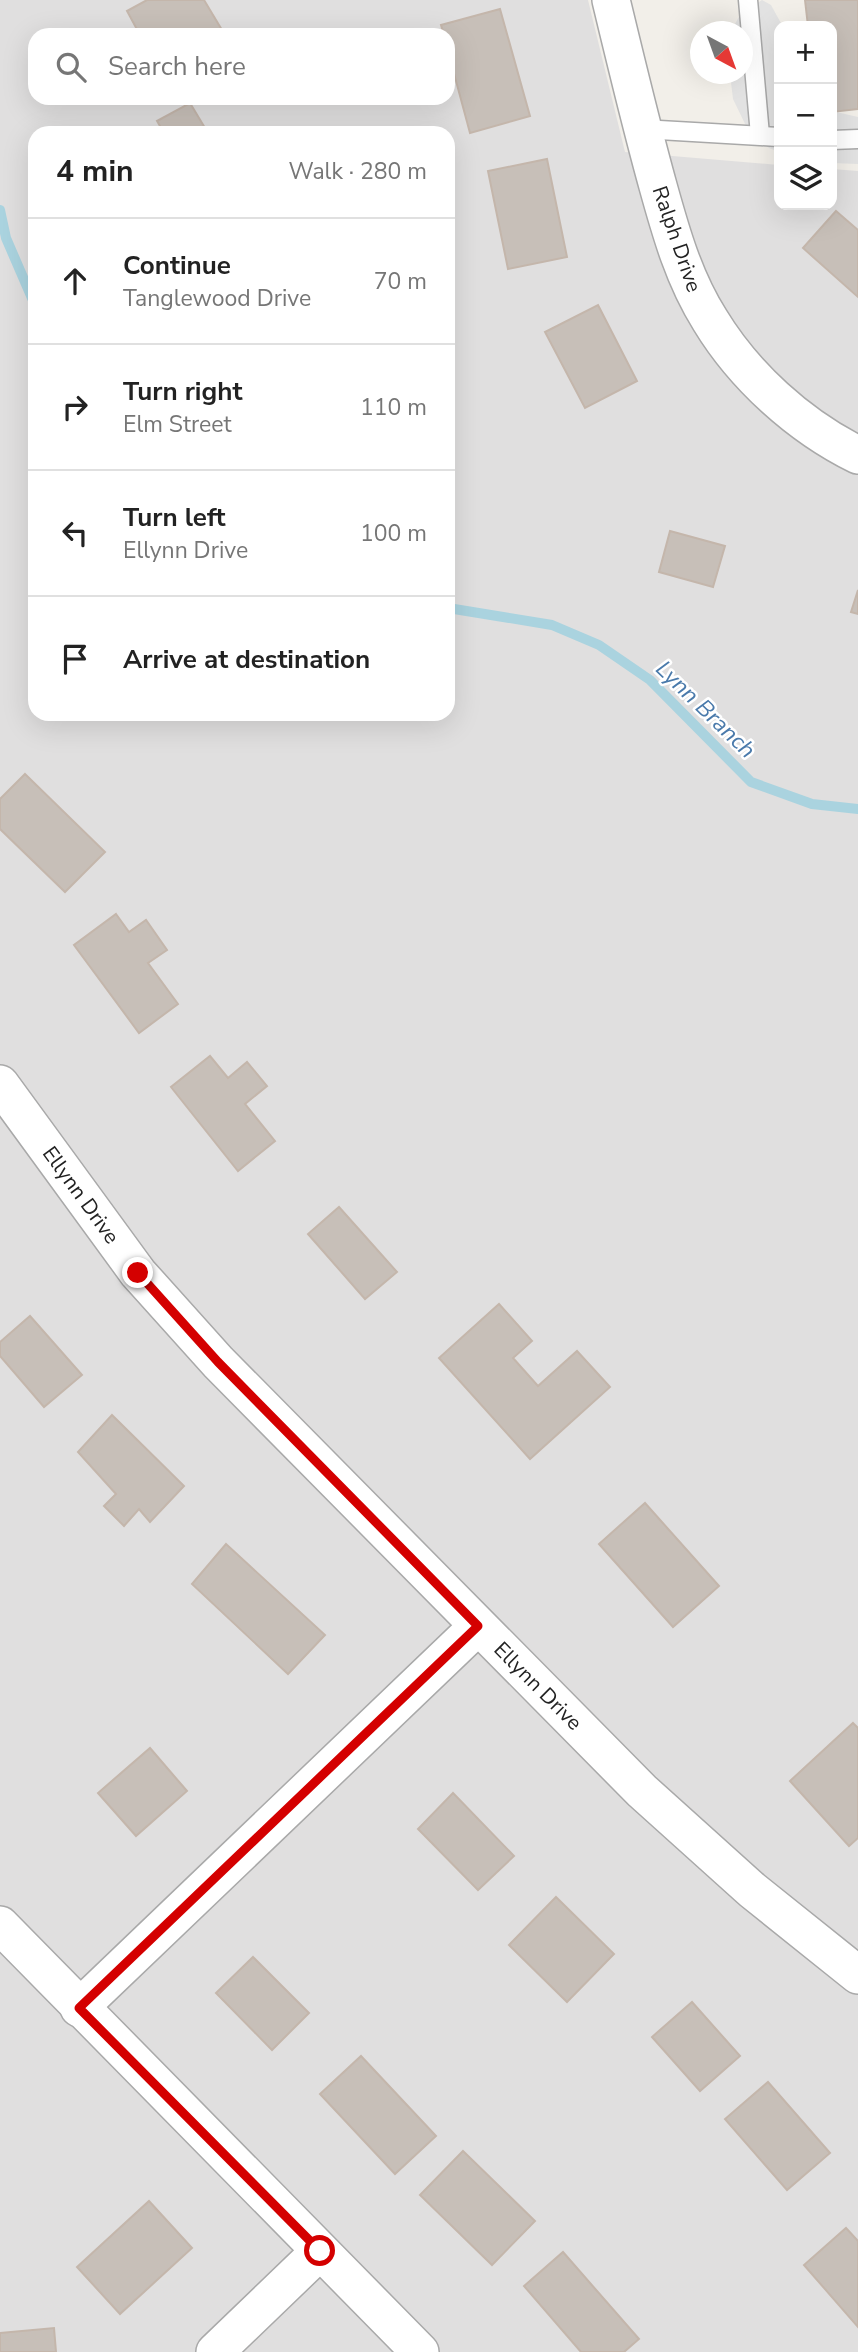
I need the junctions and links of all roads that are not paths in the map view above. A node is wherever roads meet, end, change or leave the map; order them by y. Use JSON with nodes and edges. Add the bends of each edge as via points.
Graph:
{"nodes":[{"id":1,"x":611,"y":0,"type":"edge"},
{"id":2,"x":748,"y":0,"type":"edge"},
{"id":3,"x":642,"y":128,"type":"junction"},
{"id":4,"x":760,"y":135,"type":"junction"},
{"id":5,"x":774,"y":136,"type":"edge"},
{"id":6,"x":858,"y":139,"type":"edge"},
{"id":7,"x":837,"y":140,"type":"edge"},
{"id":8,"x":858,"y":455,"type":"edge"},
{"id":9,"x":0,"y":1084,"type":"edge"},
{"id":10,"x":478,"y":1626,"type":"junction"},
{"id":11,"x":0,"y":1925,"type":"edge"},
{"id":12,"x":858,"y":1975,"type":"edge"},
{"id":13,"x":79,"y":2008,"type":"junction"},
{"id":14,"x":320,"y":2251,"type":"junction"},
{"id":15,"x":215,"y":2352,"type":"edge"},
{"id":16,"x":420,"y":2352,"type":"edge"}],
"edges":[{"from":1,"to":3,"type":"street","name":"Ralph Drive"},
{"from":2,"to":4,"type":"lane"},
{"from":3,"to":4,"type":"lane"},
{"from":3,"to":8,"type":"street","name":"Ralph Drive","via":[[675,247],[709,319],[727,346],[776,399],[815,430]]},
{"from":4,"to":5,"type":"lane"},
{"from":6,"to":7,"type":"lane"},
{"from":9,"to":10,"type":"street","name":"Ellynn Drive","via":[[147,1283],[218,1362]]},
{"from":10,"to":12,"type":"street","name":"Ellynn Drive","via":[[684,1830]]},
{"from":10,"to":13,"type":"street"},
{"from":11,"to":13,"type":"street"},
{"from":13,"to":14,"type":"street"},
{"from":14,"to":15,"type":"street"},
{"from":14,"to":16,"type":"street"}]}
